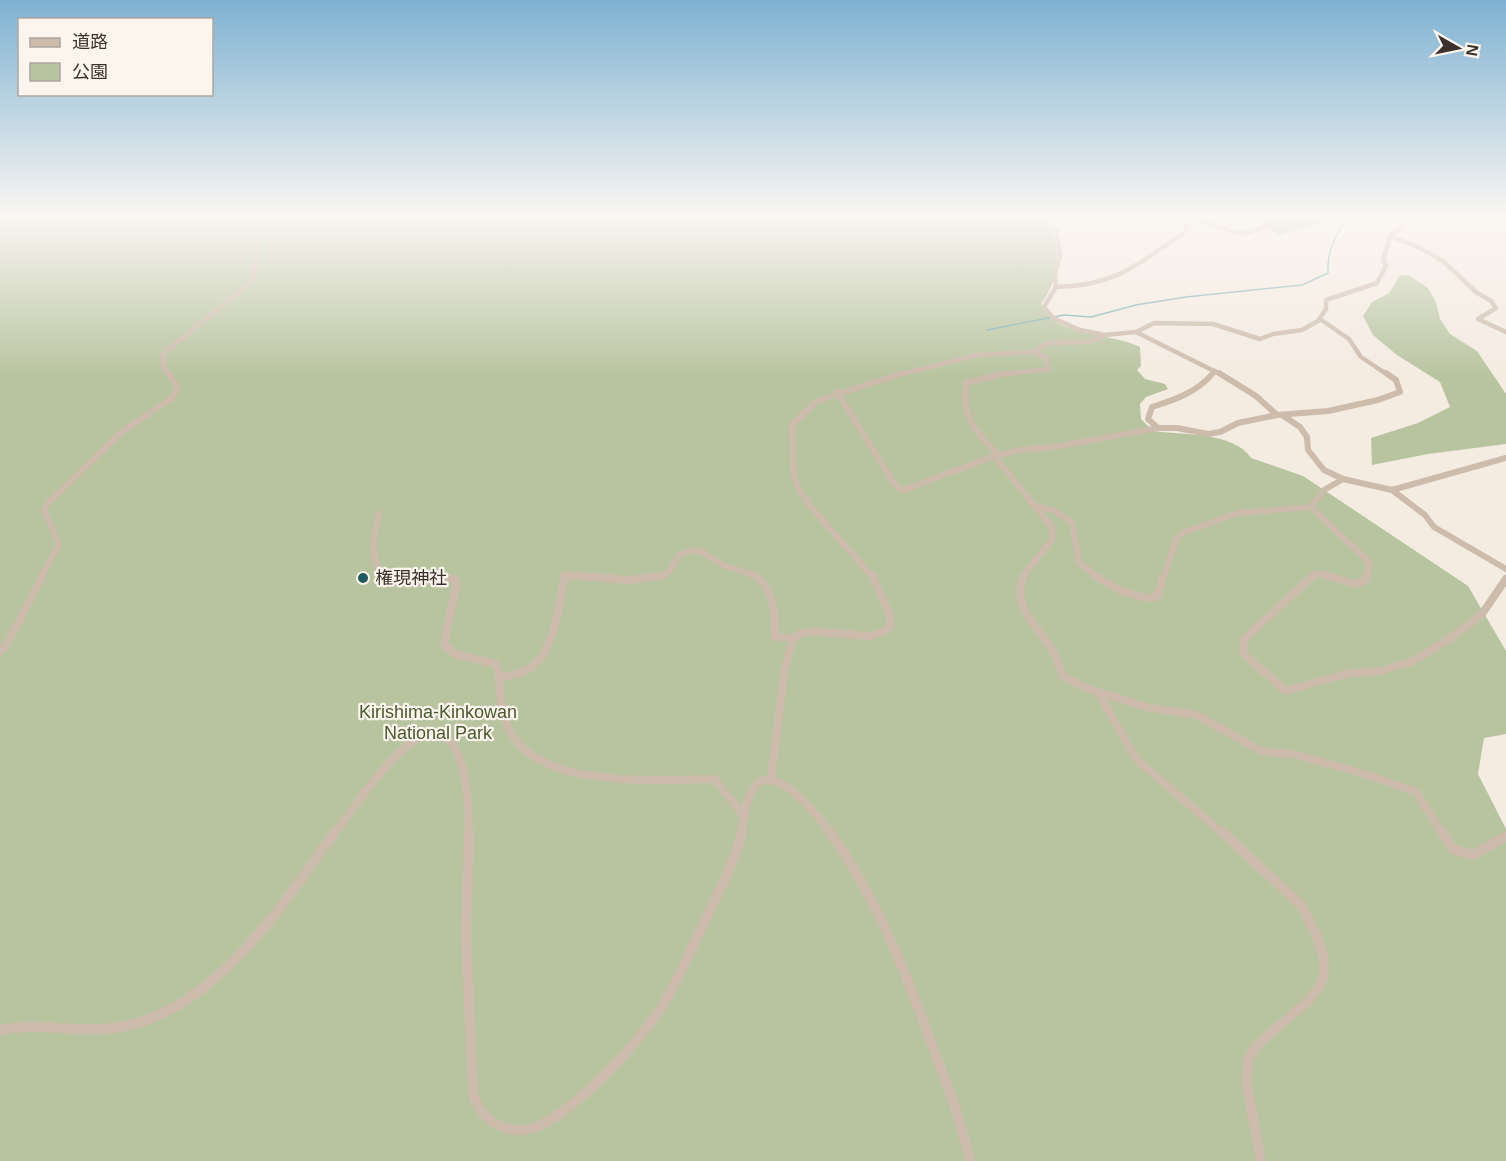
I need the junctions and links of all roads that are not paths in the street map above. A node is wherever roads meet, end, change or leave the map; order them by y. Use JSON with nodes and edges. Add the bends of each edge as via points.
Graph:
{"nodes":[{"id":1,"x":254,"y":270,"type":"edge"},
{"id":2,"x":1056,"y":270,"type":"edge"},
{"id":3,"x":1129,"y":270,"type":"edge"},
{"id":4,"x":1384,"y":270,"type":"edge"},
{"id":5,"x":1452,"y":270,"type":"edge"},
{"id":6,"x":1056,"y":287,"type":"junction"},
{"id":7,"x":1320,"y":318,"type":"junction"},
{"id":8,"x":1136,"y":332,"type":"junction"},
{"id":9,"x":1506,"y":332,"type":"edge"},
{"id":10,"x":1107,"y":335,"type":"junction"},
{"id":11,"x":1033,"y":352,"type":"junction"},
{"id":12,"x":1215,"y":371,"type":"junction"},
{"id":13,"x":837,"y":392,"type":"junction"},
{"id":14,"x":1279,"y":415,"type":"junction"},
{"id":15,"x":1158,"y":428,"type":"junction"},
{"id":16,"x":997,"y":456,"type":"junction"},
{"id":17,"x":1506,"y":458,"type":"edge"},
{"id":18,"x":1343,"y":479,"type":"junction"},
{"id":19,"x":1392,"y":490,"type":"junction"},
{"id":20,"x":1037,"y":506,"type":"junction"},
{"id":21,"x":1311,"y":507,"type":"junction"},
{"id":22,"x":379,"y":514,"type":"dead end"},
{"id":23,"x":1506,"y":569,"type":"edge"},
{"id":24,"x":1506,"y":579,"type":"edge"},
{"id":25,"x":794,"y":638,"type":"junction"},
{"id":26,"x":0,"y":652,"type":"edge"},
{"id":27,"x":500,"y":677,"type":"junction"},
{"id":28,"x":1098,"y":693,"type":"junction"},
{"id":29,"x":771,"y":781,"type":"junction"},
{"id":30,"x":745,"y":818,"type":"junction"},
{"id":31,"x":1506,"y":836,"type":"edge"},
{"id":32,"x":0,"y":1030,"type":"edge"},
{"id":33,"x":970,"y":1161,"type":"edge"},
{"id":34,"x":1261,"y":1161,"type":"edge"}],
"edges":[{"from":1,"to":26,"type":"street","via":[[252,281],[163,354],[164,368],[178,387],[172,398],[109,444],[49,502],[44,510],[59,544]]},
{"from":2,"to":6,"type":"street"},
{"from":3,"to":6,"type":"street","via":[[1097,284]]},
{"from":4,"to":7,"type":"street","via":[[1377,283],[1326,300]]},
{"from":5,"to":9,"type":"street","via":[[1496,308],[1478,319]]},
{"from":6,"to":10,"type":"street","via":[[1044,307],[1047,314],[1080,331]]},
{"from":7,"to":8,"type":"street","via":[[1302,330],[1260,339],[1213,324],[1154,323]]},
{"from":7,"to":14,"type":"street","via":[[1349,339],[1361,357],[1395,380],[1400,392],[1328,411]]},
{"from":8,"to":10,"type":"street","via":[[1125,329]]},
{"from":8,"to":12,"type":"street"},
{"from":10,"to":11,"type":"street","via":[[1090,342],[1047,343]]},
{"from":11,"to":13,"type":"street","via":[[976,355]]},
{"from":11,"to":16,"type":"street","via":[[1046,357],[1048,369],[999,374],[966,383],[964,411],[968,421]]},
{"from":12,"to":14,"type":"street"},
{"from":12,"to":15,"type":"street","via":[[1188,394],[1152,407],[1148,419]]},
{"from":13,"to":16,"type":"street","via":[[900,489],[909,490]]},
{"from":13,"to":25,"type":"street","via":[[817,401],[793,423],[794,476],[812,507],[870,571],[891,626],[872,635],[802,633]]},
{"from":14,"to":15,"type":"street","via":[[1208,434]]},
{"from":14,"to":18,"type":"street","via":[[1300,427],[1307,437],[1308,450],[1324,470]]},
{"from":15,"to":16,"type":"street"},
{"from":16,"to":20,"type":"street"},
{"from":17,"to":19,"type":"street"},
{"from":18,"to":19,"type":"street"},
{"from":18,"to":21,"type":"street","via":[[1332,484]]},
{"from":19,"to":23,"type":"street","via":[[1425,515],[1434,527]]},
{"from":20,"to":21,"type":"street","via":[[1072,522],[1081,566],[1144,599],[1157,597],[1176,540],[1182,533],[1238,513]]},
{"from":20,"to":28,"type":"street","via":[[1052,527],[1052,540],[1020,583],[1022,606],[1064,677]]},
{"from":21,"to":24,"type":"street","via":[[1369,562],[1370,568],[1367,579],[1358,584],[1316,573],[1244,639],[1243,653],[1281,689],[1295,690],[1413,660],[1482,614]]},
{"from":22,"to":27,"type":"street","via":[[373,557],[382,574],[399,584],[410,585],[455,579],[458,587],[444,644],[455,654],[492,662]]},
{"from":25,"to":27,"type":"street","via":[[775,637],[774,605],[761,580],[724,566],[702,552],[689,550],[679,555],[667,574],[649,580],[565,574],[554,624],[541,657],[525,671]]},
{"from":25,"to":29,"type":"street","via":[[784,672]]},
{"from":27,"to":30,"type":"street","via":[[507,724],[521,748],[537,758],[577,773],[630,780],[715,779]]},
{"from":28,"to":31,"type":"street","via":[[1150,708],[1197,715],[1261,751],[1296,755],[1416,792],[1454,850],[1474,855]]},
{"from":28,"to":34,"type":"street","via":[[1137,760],[1203,814],[1300,905],[1316,934],[1324,959],[1324,977],[1317,990],[1260,1042],[1248,1059],[1247,1085]]},
{"from":29,"to":30,"type":"street","via":[[758,783],[752,789]]},
{"from":29,"to":33,"type":"street","via":[[793,789],[813,810],[854,869],[913,992],[951,1093]]},
{"from":30,"to":32,"type":"street","via":[[725,878],[657,1015],[582,1096],[537,1128],[525,1131],[495,1125],[474,1104],[465,918],[469,852],[467,785],[459,755],[445,738],[426,736],[405,747],[355,805],[249,945],[206,984],[162,1013],[120,1028],[24,1026]]}]}
